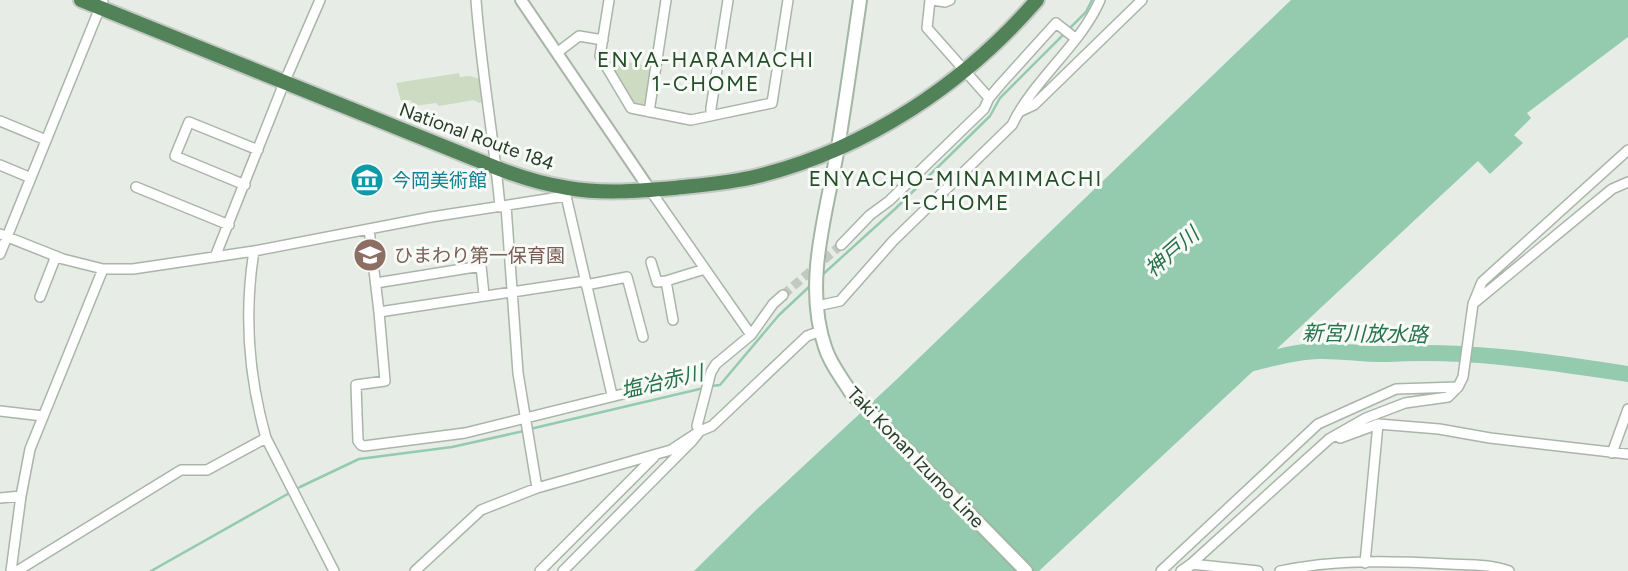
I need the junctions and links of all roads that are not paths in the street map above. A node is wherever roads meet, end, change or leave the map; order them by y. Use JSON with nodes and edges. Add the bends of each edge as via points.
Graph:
{"nodes":[{"id":1,"x":81,"y":0,"type":"edge"},
{"id":2,"x":320,"y":0,"type":"edge"},
{"id":3,"x":477,"y":0,"type":"edge"},
{"id":4,"x":521,"y":0,"type":"edge"},
{"id":5,"x":609,"y":0,"type":"edge"},
{"id":6,"x":666,"y":0,"type":"edge"},
{"id":7,"x":728,"y":0,"type":"edge"},
{"id":8,"x":788,"y":0,"type":"edge"},
{"id":9,"x":860,"y":0,"type":"edge"},
{"id":10,"x":932,"y":0,"type":"edge"},
{"id":11,"x":950,"y":0,"type":"edge"},
{"id":12,"x":1100,"y":0,"type":"edge"},
{"id":13,"x":1142,"y":0,"type":"edge"},
{"id":14,"x":1032,"y":2,"type":"edge"},
{"id":15,"x":101,"y":4,"type":"edge"},
{"id":16,"x":1069,"y":33,"type":"junction"},
{"id":17,"x":603,"y":40,"type":"junction"},
{"id":18,"x":558,"y":52,"type":"junction"},
{"id":19,"x":965,"y":71,"type":"junction"},
{"id":20,"x":285,"y":83,"type":"junction"},
{"id":21,"x":989,"y":98,"type":"junction"},
{"id":22,"x":1019,"y":111,"type":"junction"},
{"id":23,"x":649,"y":112,"type":"junction"},
{"id":24,"x":711,"y":116,"type":"junction"},
{"id":25,"x":0,"y":121,"type":"edge"},
{"id":26,"x":46,"y":140,"type":"junction"},
{"id":27,"x":258,"y":150,"type":"junction"},
{"id":28,"x":837,"y":150,"type":"junction"},
{"id":29,"x":1628,"y":150,"type":"edge"},
{"id":30,"x":0,"y":165,"type":"edge"},
{"id":31,"x":497,"y":168,"type":"junction"},
{"id":32,"x":1628,"y":173,"type":"edge"},
{"id":33,"x":31,"y":178,"type":"junction"},
{"id":34,"x":1628,"y":182,"type":"edge"},
{"id":35,"x":245,"y":185,"type":"junction"},
{"id":36,"x":136,"y":187,"type":"dead end"},
{"id":37,"x":1612,"y":189,"type":"junction"},
{"id":38,"x":650,"y":190,"type":"junction"},
{"id":39,"x":567,"y":192,"type":"junction"},
{"id":40,"x":503,"y":206,"type":"junction"},
{"id":41,"x":229,"y":225,"type":"junction"},
{"id":42,"x":369,"y":229,"type":"junction"},
{"id":43,"x":3,"y":236,"type":"edge"},
{"id":44,"x":841,"y":245,"type":"tunnel mouth"},
{"id":45,"x":254,"y":251,"type":"junction"},
{"id":46,"x":0,"y":254,"type":"edge"},
{"id":47,"x":56,"y":256,"type":"junction"},
{"id":48,"x":215,"y":257,"type":"junction"},
{"id":49,"x":651,"y":262,"type":"dead end"},
{"id":50,"x":103,"y":269,"type":"junction"},
{"id":51,"x":705,"y":269,"type":"junction"},
{"id":52,"x":666,"y":281,"type":"junction"},
{"id":53,"x":376,"y":283,"type":"junction"},
{"id":54,"x":585,"y":283,"type":"junction"},
{"id":55,"x":511,"y":292,"type":"junction"},
{"id":56,"x":484,"y":295,"type":"junction"},
{"id":57,"x":783,"y":295,"type":"tunnel mouth"},
{"id":58,"x":40,"y":297,"type":"dead end"},
{"id":59,"x":1473,"y":304,"type":"junction"},
{"id":60,"x":817,"y":306,"type":"junction"},
{"id":61,"x":379,"y":312,"type":"junction"},
{"id":62,"x":673,"y":320,"type":"dead end"},
{"id":63,"x":821,"y":331,"type":"junction"},
{"id":64,"x":751,"y":335,"type":"junction"},
{"id":65,"x":643,"y":337,"type":"dead end"},
{"id":66,"x":1458,"y":387,"type":"junction"},
{"id":67,"x":631,"y":391,"type":"dead end"},
{"id":68,"x":612,"y":395,"type":"junction"},
{"id":69,"x":1628,"y":409,"type":"edge"},
{"id":70,"x":0,"y":411,"type":"edge"},
{"id":71,"x":43,"y":416,"type":"junction"},
{"id":72,"x":525,"y":418,"type":"junction"},
{"id":73,"x":1378,"y":424,"type":"junction"},
{"id":74,"x":700,"y":431,"type":"junction"},
{"id":75,"x":266,"y":438,"type":"junction"},
{"id":76,"x":1329,"y":439,"type":"junction"},
{"id":77,"x":1612,"y":453,"type":"junction"},
{"id":78,"x":1628,"y":454,"type":"edge"},
{"id":79,"x":655,"y":456,"type":"junction"},
{"id":80,"x":537,"y":488,"type":"junction"},
{"id":81,"x":21,"y":496,"type":"junction"},
{"id":82,"x":0,"y":498,"type":"edge"},
{"id":83,"x":1365,"y":563,"type":"junction"},
{"id":84,"x":1188,"y":568,"type":"edge"},
{"id":85,"x":1303,"y":568,"type":"edge"},
{"id":86,"x":11,"y":571,"type":"edge"},
{"id":87,"x":17,"y":571,"type":"edge"},
{"id":88,"x":334,"y":571,"type":"edge"},
{"id":89,"x":415,"y":571,"type":"edge"},
{"id":90,"x":540,"y":571,"type":"edge"},
{"id":91,"x":563,"y":571,"type":"edge"},
{"id":92,"x":1026,"y":571,"type":"edge"},
{"id":93,"x":1161,"y":571,"type":"edge"},
{"id":94,"x":1181,"y":571,"type":"edge"},
{"id":95,"x":1258,"y":571,"type":"edge"},
{"id":96,"x":1280,"y":571,"type":"edge"},
{"id":97,"x":1509,"y":571,"type":"edge"}],
"edges":[{"from":1,"to":15,"type":"highway","name":"National Route 184"},
{"from":2,"to":20,"type":"street"},
{"from":3,"to":31,"type":"street"},
{"from":4,"to":18,"type":"street"},
{"from":5,"to":17,"type":"street"},
{"from":6,"to":23,"type":"street"},
{"from":7,"to":24,"type":"street"},
{"from":8,"to":24,"type":"street","via":[[772,103]]},
{"from":9,"to":28,"type":"main road","name":"Taki Konan Izumo Line"},
{"from":10,"to":11,"type":"street"},
{"from":10,"to":19,"type":"street","via":[[927,28]]},
{"from":12,"to":16,"type":"street","via":[[1095,11]]},
{"from":13,"to":22,"type":"street","via":[[1034,105]]},
{"from":14,"to":19,"type":"highway","name":"National Route 184"},
{"from":15,"to":20,"type":"highway","name":"National Route 184"},
{"from":15,"to":26,"type":"street"},
{"from":16,"to":21,"type":"street","via":[[1056,23]]},
{"from":16,"to":22,"type":"street"},
{"from":17,"to":18,"type":"street","via":[[579,36]]},
{"from":17,"to":23,"type":"street","via":[[600,56],[631,108]]},
{"from":18,"to":38,"type":"street"},
{"from":19,"to":21,"type":"street"},
{"from":19,"to":28,"type":"highway","name":"National Route 184","via":[[908,111]]},
{"from":20,"to":27,"type":"street"},
{"from":20,"to":31,"type":"highway","name":"National Route 184"},
{"from":21,"to":44,"type":"street","via":[[984,109]]},
{"from":22,"to":60,"type":"street","via":[[1012,125],[894,240],[840,301]]},
{"from":23,"to":24,"type":"street","via":[[691,120]]},
{"from":25,"to":26,"type":"street"},
{"from":26,"to":33,"type":"street"},
{"from":27,"to":35,"type":"street"},
{"from":27,"to":35,"type":"street","via":[[189,122],[175,156]]},
{"from":28,"to":38,"type":"highway","name":"National Route 184","via":[[758,176]]},
{"from":28,"to":60,"type":"main road","name":"Taki Konan Izumo Line","via":[[822,225]]},
{"from":29,"to":59,"type":"street","via":[[1482,282]]},
{"from":30,"to":33,"type":"street"},
{"from":31,"to":39,"type":"highway","name":"National Route 184"},
{"from":31,"to":40,"type":"street"},
{"from":32,"to":37,"type":"street"},
{"from":33,"to":43,"type":"street"},
{"from":34,"to":37,"type":"street"},
{"from":35,"to":41,"type":"street"},
{"from":36,"to":41,"type":"street"},
{"from":37,"to":59,"type":"street"},
{"from":38,"to":39,"type":"highway","name":"National Route 184"},
{"from":38,"to":51,"type":"street"},
{"from":39,"to":40,"type":"street"},
{"from":39,"to":54,"type":"street"},
{"from":40,"to":42,"type":"street"},
{"from":40,"to":55,"type":"street"},
{"from":41,"to":48,"type":"street"},
{"from":42,"to":45,"type":"street"},
{"from":42,"to":53,"type":"street"},
{"from":43,"to":46,"type":"street"},
{"from":43,"to":47,"type":"street"},
{"from":45,"to":48,"type":"street"},
{"from":45,"to":75,"type":"street","via":[[249,285],[250,360]]},
{"from":47,"to":50,"type":"street"},
{"from":47,"to":58,"type":"street"},
{"from":48,"to":50,"type":"street"},
{"from":49,"to":52,"type":"street","via":[[657,282]]},
{"from":50,"to":71,"type":"street"},
{"from":51,"to":52,"type":"street"},
{"from":51,"to":64,"type":"street"},
{"from":52,"to":62,"type":"street"},
{"from":53,"to":56,"type":"street","via":[[481,265]]},
{"from":53,"to":61,"type":"street"},
{"from":54,"to":55,"type":"street"},
{"from":54,"to":65,"type":"street","via":[[627,277]]},
{"from":54,"to":68,"type":"street"},
{"from":55,"to":56,"type":"street"},
{"from":55,"to":72,"type":"street"},
{"from":56,"to":61,"type":"street"},
{"from":57,"to":64,"type":"street"},
{"from":59,"to":66,"type":"street"},
{"from":60,"to":63,"type":"main road","name":"Taki Konan Izumo Line"},
{"from":61,"to":72,"type":"street","via":[[385,380],[356,385],[361,445],[465,433]]},
{"from":63,"to":74,"type":"street","via":[[807,336],[712,426]]},
{"from":63,"to":92,"type":"main road","name":"Taki Konan Izumo Line","via":[[825,348],[851,393]]},
{"from":64,"to":74,"type":"street","via":[[711,372],[697,426]]},
{"from":66,"to":76,"type":"street","via":[[1448,397],[1405,403],[1366,418]]},
{"from":66,"to":93,"type":"street","via":[[1396,389],[1318,425]]},
{"from":67,"to":68,"type":"street"},
{"from":68,"to":72,"type":"street"},
{"from":69,"to":77,"type":"street"},
{"from":70,"to":71,"type":"street"},
{"from":71,"to":81,"type":"street","via":[[30,449]]},
{"from":72,"to":80,"type":"street"},
{"from":73,"to":76,"type":"street"},
{"from":73,"to":77,"type":"street"},
{"from":73,"to":83,"type":"street"},
{"from":74,"to":79,"type":"street"},
{"from":74,"to":91,"type":"street"},
{"from":75,"to":87,"type":"street","via":[[207,470],[181,470]]},
{"from":75,"to":88,"type":"street"},
{"from":76,"to":84,"type":"street"},
{"from":77,"to":78,"type":"street"},
{"from":79,"to":80,"type":"street"},
{"from":79,"to":90,"type":"street"},
{"from":80,"to":89,"type":"street","via":[[481,510]]},
{"from":81,"to":82,"type":"street"},
{"from":81,"to":86,"type":"street"},
{"from":83,"to":85,"type":"street"},
{"from":83,"to":97,"type":"street","via":[[1423,562]]},
{"from":84,"to":94,"type":"street"},
{"from":84,"to":95,"type":"street"},
{"from":85,"to":96,"type":"street"}]}
